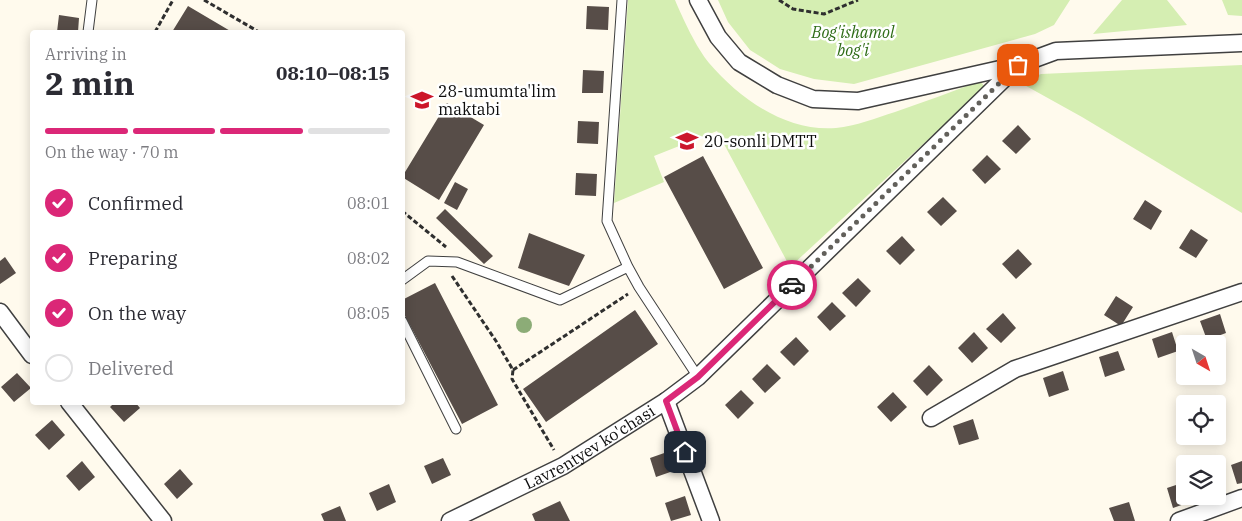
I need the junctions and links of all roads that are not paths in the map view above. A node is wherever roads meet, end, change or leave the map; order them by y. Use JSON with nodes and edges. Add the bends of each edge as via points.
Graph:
{"nodes":[{"id":1,"x":92,"y":0,"type":"edge"},
{"id":2,"x":622,"y":0,"type":"edge"},
{"id":3,"x":698,"y":0,"type":"edge"},
{"id":4,"x":88,"y":30,"type":"edge"},
{"id":5,"x":1242,"y":43,"type":"edge"},
{"id":6,"x":1018,"y":65,"type":"junction"},
{"id":7,"x":628,"y":267,"type":"junction"},
{"id":8,"x":405,"y":278,"type":"edge"},
{"id":9,"x":1242,"y":292,"type":"edge"},
{"id":10,"x":0,"y":312,"type":"edge"},
{"id":11,"x":405,"y":327,"type":"edge"},
{"id":12,"x":30,"y":352,"type":"edge"},
{"id":13,"x":698,"y":377,"type":"junction"},
{"id":14,"x":666,"y":401,"type":"junction"},
{"id":15,"x":76,"y":405,"type":"edge"},
{"id":16,"x":931,"y":418,"type":"dead end"},
{"id":17,"x":456,"y":430,"type":"dead end"},
{"id":18,"x":1242,"y":498,"type":"edge"},
{"id":19,"x":163,"y":521,"type":"edge"},
{"id":20,"x":450,"y":521,"type":"edge"},
{"id":21,"x":711,"y":521,"type":"edge"},
{"id":22,"x":1179,"y":521,"type":"edge"}],
"edges":[{"from":1,"to":4,"type":"lane"},
{"from":2,"to":7,"type":"lane","via":[[607,221]]},
{"from":3,"to":6,"type":"street","via":[[718,37],[739,62],[777,85],[813,99],[858,100]]},
{"from":5,"to":6,"type":"street","via":[[1056,51]]},
{"from":6,"to":13,"type":"street","name":"Lavrentyev ko'chasi"},
{"from":7,"to":8,"type":"lane","via":[[560,300],[456,262],[428,261]]},
{"from":7,"to":13,"type":"lane"},
{"from":9,"to":16,"type":"street","via":[[1015,369]]},
{"from":10,"to":12,"type":"street"},
{"from":11,"to":17,"type":"lane"},
{"from":13,"to":14,"type":"street","name":"Lavrentyev ko'chasi"},
{"from":14,"to":20,"type":"street","name":"Lavrentyev ko'chasi","via":[[564,466]]},
{"from":14,"to":21,"type":"street"},
{"from":15,"to":19,"type":"street"},
{"from":18,"to":22,"type":"street"}]}
